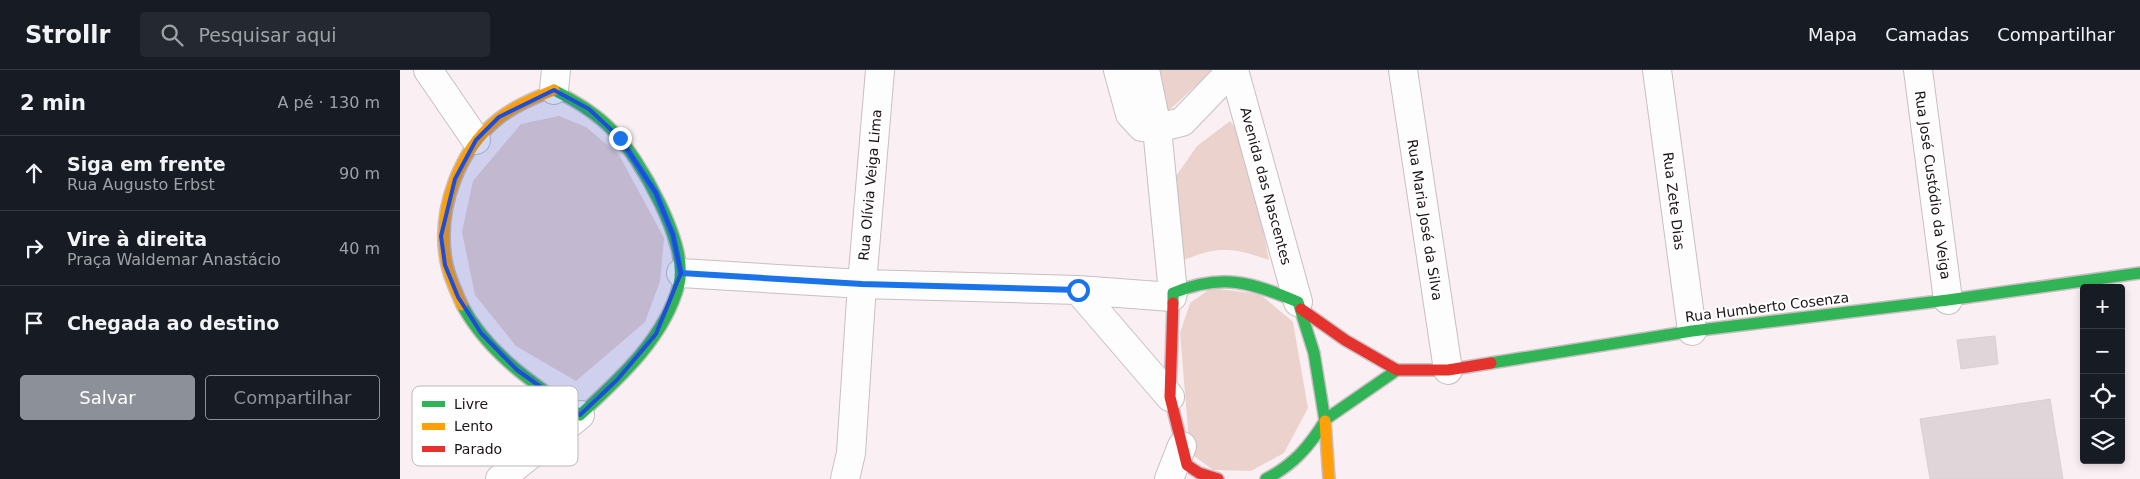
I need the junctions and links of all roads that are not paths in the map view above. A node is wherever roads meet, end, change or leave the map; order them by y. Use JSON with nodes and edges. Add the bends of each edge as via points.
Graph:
{"nodes":[{"id":1,"x":428,"y":70,"type":"edge"},
{"id":2,"x":880,"y":70,"type":"edge"},
{"id":3,"x":1118,"y":70,"type":"edge"},
{"id":4,"x":1145,"y":70,"type":"edge"},
{"id":5,"x":1233,"y":70,"type":"edge"},
{"id":6,"x":1403,"y":70,"type":"edge"},
{"id":7,"x":1658,"y":70,"type":"edge"},
{"id":8,"x":1918,"y":70,"type":"edge"},
{"id":9,"x":555,"y":80,"type":"edge"},
{"id":10,"x":1157,"y":128,"type":"junction"},
{"id":11,"x":476,"y":140,"type":"junction"},
{"id":12,"x":681,"y":273,"type":"junction"},
{"id":13,"x":2140,"y":273,"type":"edge"},
{"id":14,"x":862,"y":284,"type":"junction"},
{"id":15,"x":1078,"y":290,"type":"junction"},
{"id":16,"x":1172,"y":295,"type":"junction"},
{"id":17,"x":1948,"y":300,"type":"junction"},
{"id":18,"x":1299,"y":305,"type":"junction"},
{"id":19,"x":1692,"y":331,"type":"junction"},
{"id":20,"x":1397,"y":370,"type":"junction"},
{"id":21,"x":1448,"y":370,"type":"junction"},
{"id":22,"x":539,"y":386,"type":"edge"},
{"id":23,"x":1170,"y":397,"type":"junction"},
{"id":24,"x":580,"y":415,"type":"edge"},
{"id":25,"x":1325,"y":420,"type":"junction"},
{"id":26,"x":1179,"y":464,"type":"edge"},
{"id":27,"x":516,"y":466,"type":"edge"},
{"id":28,"x":500,"y":479,"type":"edge"},
{"id":29,"x":845,"y":479,"type":"edge"},
{"id":30,"x":1190,"y":479,"type":"edge"},
{"id":31,"x":1218,"y":479,"type":"edge"},
{"id":32,"x":1266,"y":479,"type":"edge"},
{"id":33,"x":1329,"y":479,"type":"edge"}],
"edges":[{"from":1,"to":11,"type":"street"},
{"from":2,"to":14,"type":"street","name":"Rua Olívia Veiga Lima"},
{"from":3,"to":10,"type":"street","via":[[1130,114],[1142,127]]},
{"from":4,"to":10,"type":"street"},
{"from":5,"to":10,"type":"street","via":[[1182,122]]},
{"from":5,"to":18,"type":"street","name":"Avenida das Nascentes"},
{"from":6,"to":21,"type":"street","name":"Rua Maria José da Silva"},
{"from":7,"to":19,"type":"street","name":"Rua Zete Dias"},
{"from":8,"to":17,"type":"street","name":"Rua José Custódio da Veiga"},
{"from":9,"to":11,"type":"street","via":[[499,117]]},
{"from":9,"to":12,"type":"street","via":[[620,138],[656,193],[673,235]]},
{"from":10,"to":16,"type":"street"},
{"from":11,"to":22,"type":"street","via":[[446,205],[441,236],[445,265],[458,297],[481,333],[517,370]]},
{"from":12,"to":14,"type":"street"},
{"from":12,"to":24,"type":"street","via":[[675,296],[656,334],[617,380]]},
{"from":13,"to":17,"type":"street","name":"Rua Humberto Cosenza"},
{"from":14,"to":15,"type":"street"},
{"from":14,"to":29,"type":"street","name":"Rua Olívia Veiga Lima","via":[[851,453]]},
{"from":15,"to":16,"type":"street"},
{"from":15,"to":23,"type":"street"},
{"from":16,"to":18,"type":"street","name":"Rua Humberto Cosenza","via":[[1194,283],[1240,281],[1265,288]]},
{"from":16,"to":23,"type":"street"},
{"from":17,"to":19,"type":"street","name":"Rua Humberto Cosenza"},
{"from":18,"to":20,"type":"street","name":"Rua Humberto Cosenza","via":[[1345,340]]},
{"from":18,"to":25,"type":"street","via":[[1314,353]]},
{"from":19,"to":21,"type":"street","name":"Rua Humberto Cosenza"},
{"from":20,"to":21,"type":"street","name":"Rua Humberto Cosenza"},
{"from":20,"to":25,"type":"street"},
{"from":23,"to":26,"type":"street"},
{"from":25,"to":32,"type":"street","via":[[1306,452],[1293,464]]},
{"from":25,"to":33,"type":"street"},
{"from":26,"to":30,"type":"street"},
{"from":26,"to":31,"type":"street"},
{"from":27,"to":28,"type":"street"}]}
